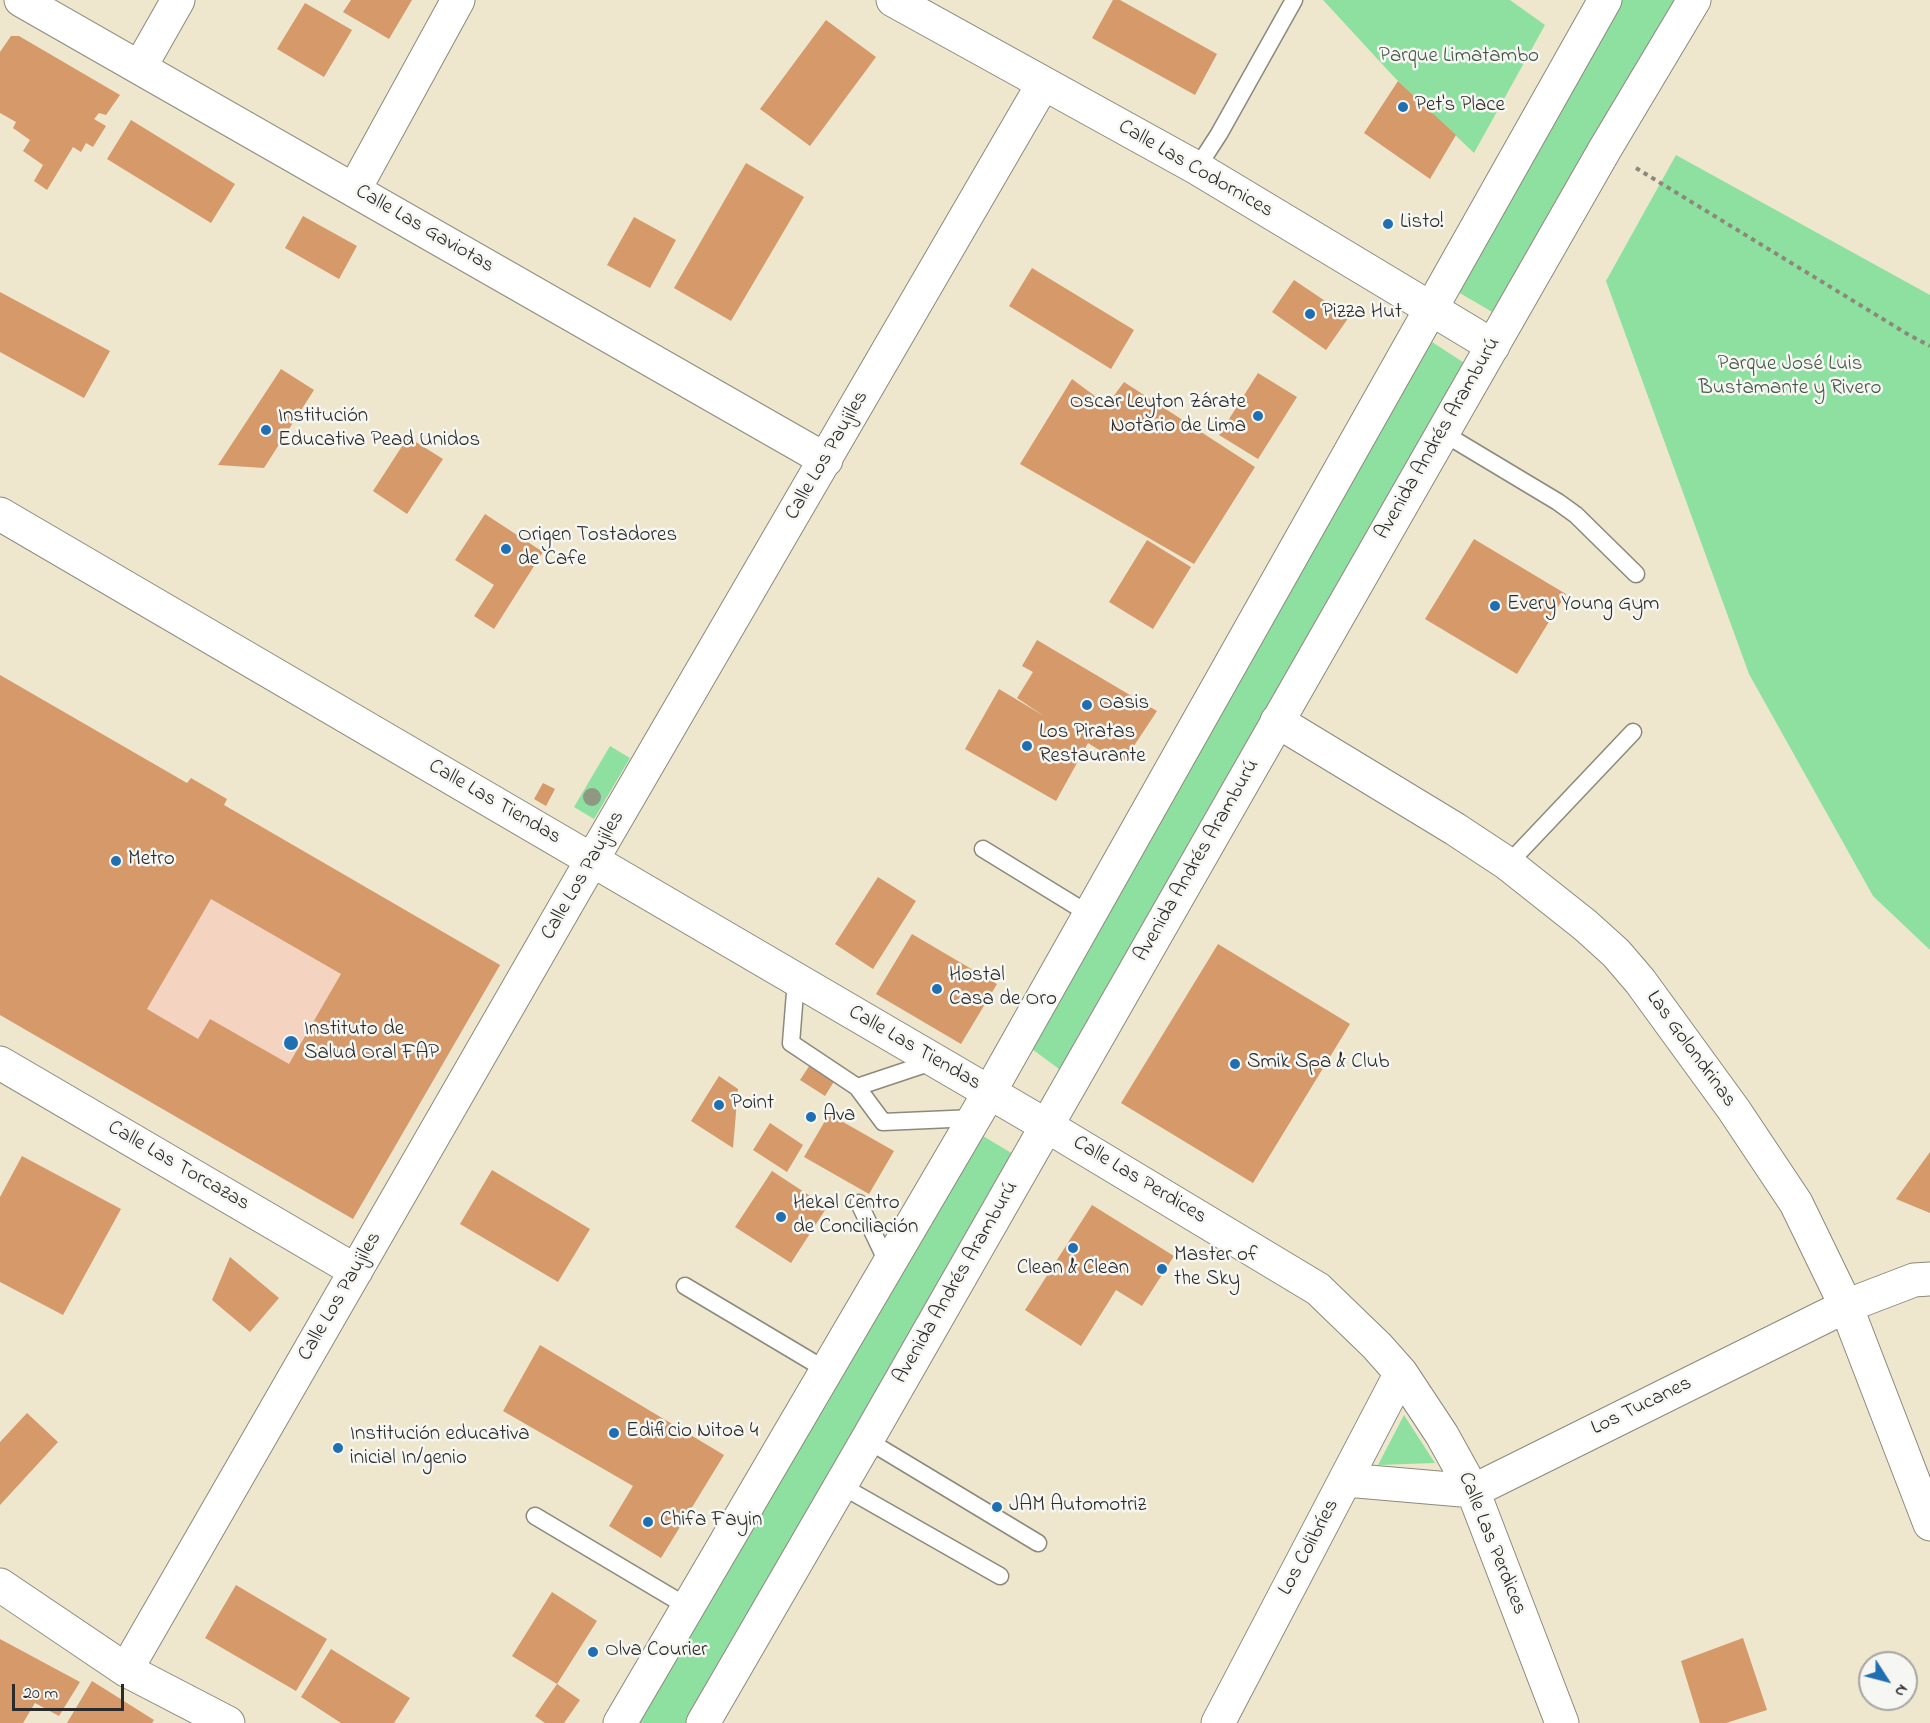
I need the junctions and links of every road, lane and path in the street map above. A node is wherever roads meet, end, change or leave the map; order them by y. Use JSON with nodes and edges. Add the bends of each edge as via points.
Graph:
{"nodes":[{"id":1,"x":21,"y":0,"type":"edge"},
{"id":2,"x":178,"y":0,"type":"edge"},
{"id":3,"x":458,"y":0,"type":"edge"},
{"id":4,"x":893,"y":0,"type":"edge"},
{"id":5,"x":1294,"y":0,"type":"edge"},
{"id":6,"x":1605,"y":0,"type":"edge"},
{"id":7,"x":1694,"y":0,"type":"edge"},
{"id":8,"x":140,"y":68,"type":"junction"},
{"id":9,"x":1043,"y":84,"type":"junction"},
{"id":10,"x":1605,"y":149,"type":"junction"},
{"id":11,"x":1197,"y":168,"type":"junction"},
{"id":12,"x":354,"y":190,"type":"junction"},
{"id":13,"x":1431,"y":308,"type":"junction"},
{"id":14,"x":1493,"y":346,"type":"junction"},
{"id":15,"x":1930,"y":346,"type":"edge"},
{"id":16,"x":1443,"y":433,"type":"junction"},
{"id":17,"x":826,"y":460,"type":"junction"},
{"id":18,"x":0,"y":514,"type":"edge"},
{"id":19,"x":1636,"y":574,"type":"dead end"},
{"id":20,"x":1277,"y":721,"type":"junction"},
{"id":21,"x":1633,"y":732,"type":"dead end"},
{"id":22,"x":982,"y":849,"type":"dead end"},
{"id":23,"x":592,"y":860,"type":"junction"},
{"id":24,"x":1508,"y":864,"type":"junction"},
{"id":25,"x":1089,"y":914,"type":"junction"},
{"id":26,"x":796,"y":980,"type":"junction"},
{"id":27,"x":935,"y":1061,"type":"junction"},
{"id":28,"x":0,"y":1063,"type":"edge"},
{"id":29,"x":857,"y":1087,"type":"junction"},
{"id":30,"x":981,"y":1105,"type":"junction"},
{"id":31,"x":1047,"y":1126,"type":"junction"},
{"id":32,"x":859,"y":1203,"type":"dead end"},
{"id":33,"x":888,"y":1264,"type":"junction"},
{"id":34,"x":356,"y":1271,"type":"junction"},
{"id":35,"x":1930,"y":1279,"type":"edge"},
{"id":36,"x":685,"y":1286,"type":"dead end"},
{"id":37,"x":1846,"y":1306,"type":"junction"},
{"id":38,"x":826,"y":1370,"type":"junction"},
{"id":39,"x":1401,"y":1373,"type":"junction"},
{"id":40,"x":867,"y":1440,"type":"junction"},
{"id":41,"x":1346,"y":1480,"type":"junction"},
{"id":42,"x":840,"y":1485,"type":"junction"},
{"id":43,"x":1473,"y":1491,"type":"junction"},
{"id":44,"x":534,"y":1516,"type":"dead end"},
{"id":45,"x":1930,"y":1524,"type":"edge"},
{"id":46,"x":1038,"y":1543,"type":"dead end"},
{"id":47,"x":1000,"y":1576,"type":"dead end"},
{"id":48,"x":0,"y":1585,"type":"edge"},
{"id":49,"x":688,"y":1607,"type":"junction"},
{"id":50,"x":126,"y":1670,"type":"junction"},
{"id":51,"x":228,"y":1723,"type":"edge"},
{"id":52,"x":620,"y":1723,"type":"edge"},
{"id":53,"x":703,"y":1723,"type":"edge"},
{"id":54,"x":1218,"y":1723,"type":"edge"},
{"id":55,"x":1562,"y":1723,"type":"edge"}],
"edges":[{"from":1,"to":8,"type":"street","name":"Calle Las Gaviotas"},
{"from":2,"to":8,"type":"street"},
{"from":3,"to":12,"type":"street"},
{"from":4,"to":9,"type":"street","name":"Calle Las Codornices"},
{"from":5,"to":11,"type":"lane"},
{"from":6,"to":13,"type":"street"},
{"from":7,"to":10,"type":"street","name":"Avenida Andrés Aramburú"},
{"from":8,"to":12,"type":"street","name":"Calle Las Gaviotas"},
{"from":9,"to":11,"type":"street","name":"Calle Las Codornices"},
{"from":9,"to":17,"type":"street","name":"Calle Los Paujiles"},
{"from":10,"to":14,"type":"street","name":"Avenida Andrés Aramburú"},
{"from":10,"to":15,"type":"path"},
{"from":11,"to":13,"type":"street","name":"Calle Las Codornices"},
{"from":12,"to":17,"type":"street","name":"Calle Las Gaviotas"},
{"from":13,"to":14,"type":"street","name":"Calle Las Codornices"},
{"from":13,"to":25,"type":"street"},
{"from":14,"to":16,"type":"street","name":"Avenida Andrés Aramburú"},
{"from":16,"to":19,"type":"lane","via":[[1567,509]]},
{"from":16,"to":20,"type":"street","name":"Avenida Andrés Aramburú"},
{"from":17,"to":23,"type":"street","name":"Calle Los Paujiles"},
{"from":18,"to":23,"type":"street","name":"Calle Las Tiendas"},
{"from":20,"to":24,"type":"street","name":"Las Golondrinas"},
{"from":20,"to":31,"type":"street","name":"Avenida Andrés Aramburú"},
{"from":21,"to":24,"type":"lane"},
{"from":22,"to":25,"type":"lane"},
{"from":23,"to":26,"type":"street","name":"Calle Las Tiendas"},
{"from":23,"to":34,"type":"street","name":"Calle Los Paujiles"},
{"from":24,"to":37,"type":"street","name":"Las Golondrinas","via":[[1616,953],[1640,981],[1796,1203]]},
{"from":25,"to":30,"type":"street"},
{"from":26,"to":27,"type":"street","name":"Calle Las Tiendas"},
{"from":26,"to":29,"type":"lane","via":[[791,1043]]},
{"from":27,"to":29,"type":"lane"},
{"from":27,"to":30,"type":"street","name":"Calle Las Tiendas"},
{"from":28,"to":34,"type":"street","name":"Calle Las Torcazas"},
{"from":29,"to":30,"type":"lane","via":[[883,1122]]},
{"from":30,"to":31,"type":"street","name":"Calle Las Perdices"},
{"from":30,"to":33,"type":"street"},
{"from":31,"to":39,"type":"street","name":"Calle Las Perdices","via":[[1318,1290]]},
{"from":31,"to":40,"type":"street","name":"Avenida Andrés Aramburú"},
{"from":32,"to":33,"type":"lane"},
{"from":33,"to":38,"type":"street"},
{"from":34,"to":50,"type":"street","name":"Calle Los Paujiles"},
{"from":35,"to":37,"type":"street","name":"Los Tucanes","via":[[1914,1280]]},
{"from":36,"to":38,"type":"lane"},
{"from":37,"to":43,"type":"street","name":"Los Tucanes"},
{"from":37,"to":45,"type":"street","name":"Las Golondrinas"},
{"from":38,"to":49,"type":"street"},
{"from":39,"to":41,"type":"street","name":"Los Colibríes"},
{"from":39,"to":43,"type":"street","name":"Calle Las Perdices"},
{"from":40,"to":42,"type":"street","name":"Avenida Andrés Aramburú"},
{"from":40,"to":46,"type":"lane"},
{"from":41,"to":43,"type":"street"},
{"from":41,"to":54,"type":"street","name":"Los Colibríes"},
{"from":42,"to":47,"type":"lane"},
{"from":42,"to":53,"type":"street","name":"Avenida Andrés Aramburú"},
{"from":43,"to":55,"type":"street","name":"Calle Las Perdices"},
{"from":44,"to":49,"type":"lane"},
{"from":48,"to":50,"type":"street"},
{"from":49,"to":52,"type":"street"},
{"from":50,"to":51,"type":"street"}]}
